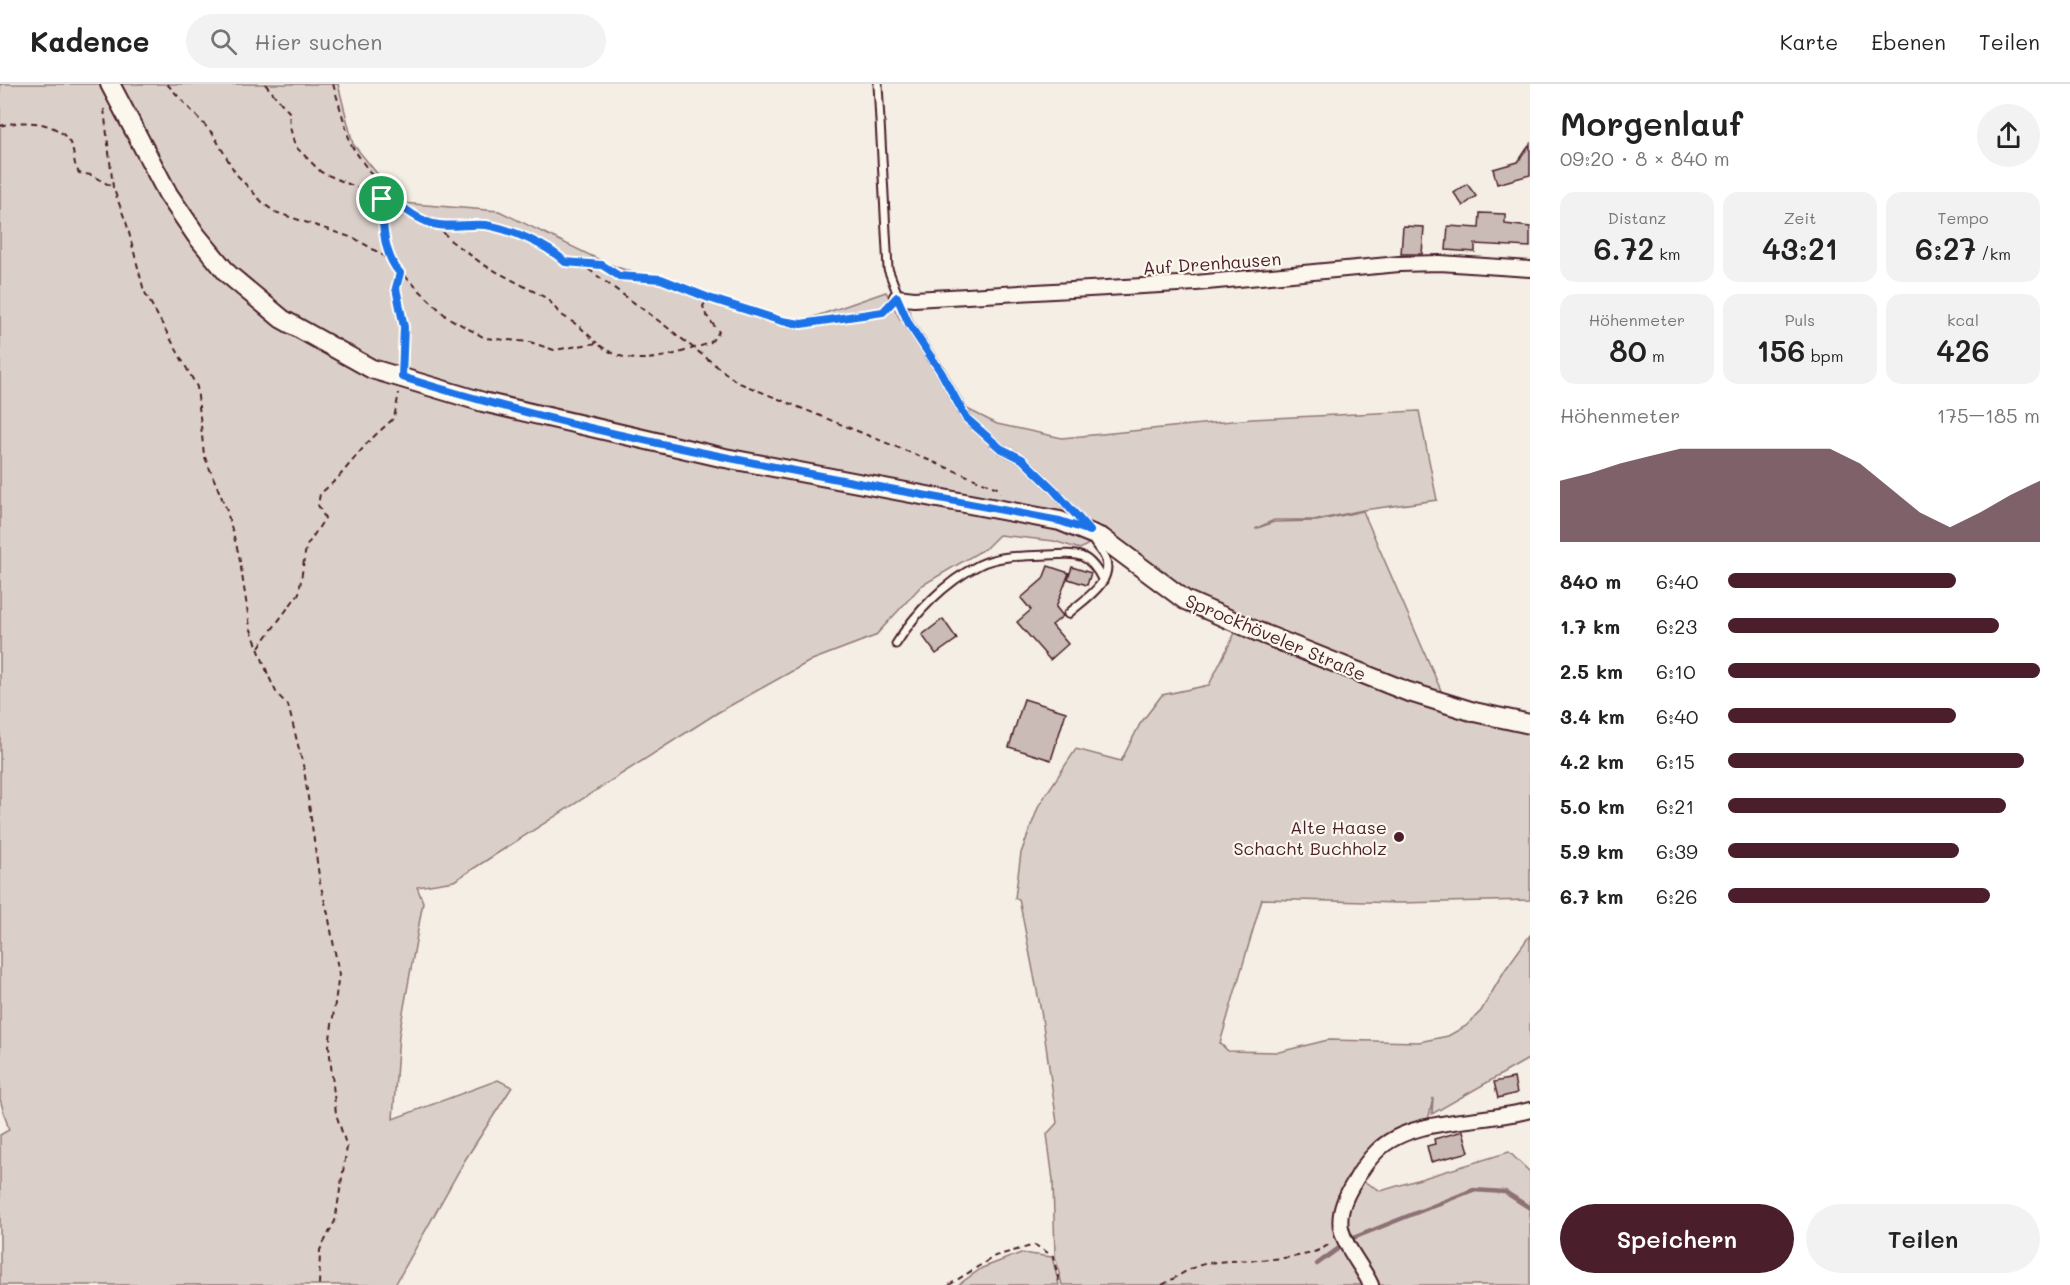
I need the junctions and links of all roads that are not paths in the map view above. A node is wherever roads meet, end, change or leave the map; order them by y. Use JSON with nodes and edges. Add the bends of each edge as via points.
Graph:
{"nodes":[{"id":1,"x":110,"y":84,"type":"edge"},
{"id":2,"x":878,"y":84,"type":"edge"},
{"id":3,"x":1530,"y":269,"type":"edge"},
{"id":4,"x":897,"y":297,"type":"junction"},
{"id":5,"x":1090,"y":531,"type":"junction"},
{"id":6,"x":1103,"y":581,"type":"junction"},
{"id":7,"x":1068,"y":614,"type":"dead end"},
{"id":8,"x":896,"y":644,"type":"dead end"},
{"id":9,"x":1530,"y":724,"type":"edge"},
{"id":10,"x":1530,"y":1110,"type":"edge"},
{"id":11,"x":1371,"y":1285,"type":"edge"}],
"edges":[{"from":1,"to":5,"type":"street","name":"Sprockhöveler Straße","via":[[168,194],[228,274],[282,318],[372,369],[483,402],[725,458],[1060,521]]},
{"from":2,"to":4,"type":"lane","via":[[888,269]]},
{"from":3,"to":4,"type":"street","name":"Auf Drenhausen","via":[[1399,264],[1185,284]]},
{"from":4,"to":5,"type":"lane","via":[[966,418],[1000,448],[1022,459]]},
{"from":5,"to":6,"type":"lane","via":[[1105,557],[1108,570]]},
{"from":5,"to":9,"type":"street","name":"Sprockhöveler Straße","via":[[1185,600],[1406,691]]},
{"from":6,"to":7,"type":"lane"},
{"from":6,"to":8,"type":"lane","via":[[1088,559],[1070,554],[1003,558],[980,565],[951,584],[925,606]]},
{"from":10,"to":11,"type":"street","via":[[1427,1127],[1400,1136],[1378,1150],[1349,1190],[1340,1221]]}]}
